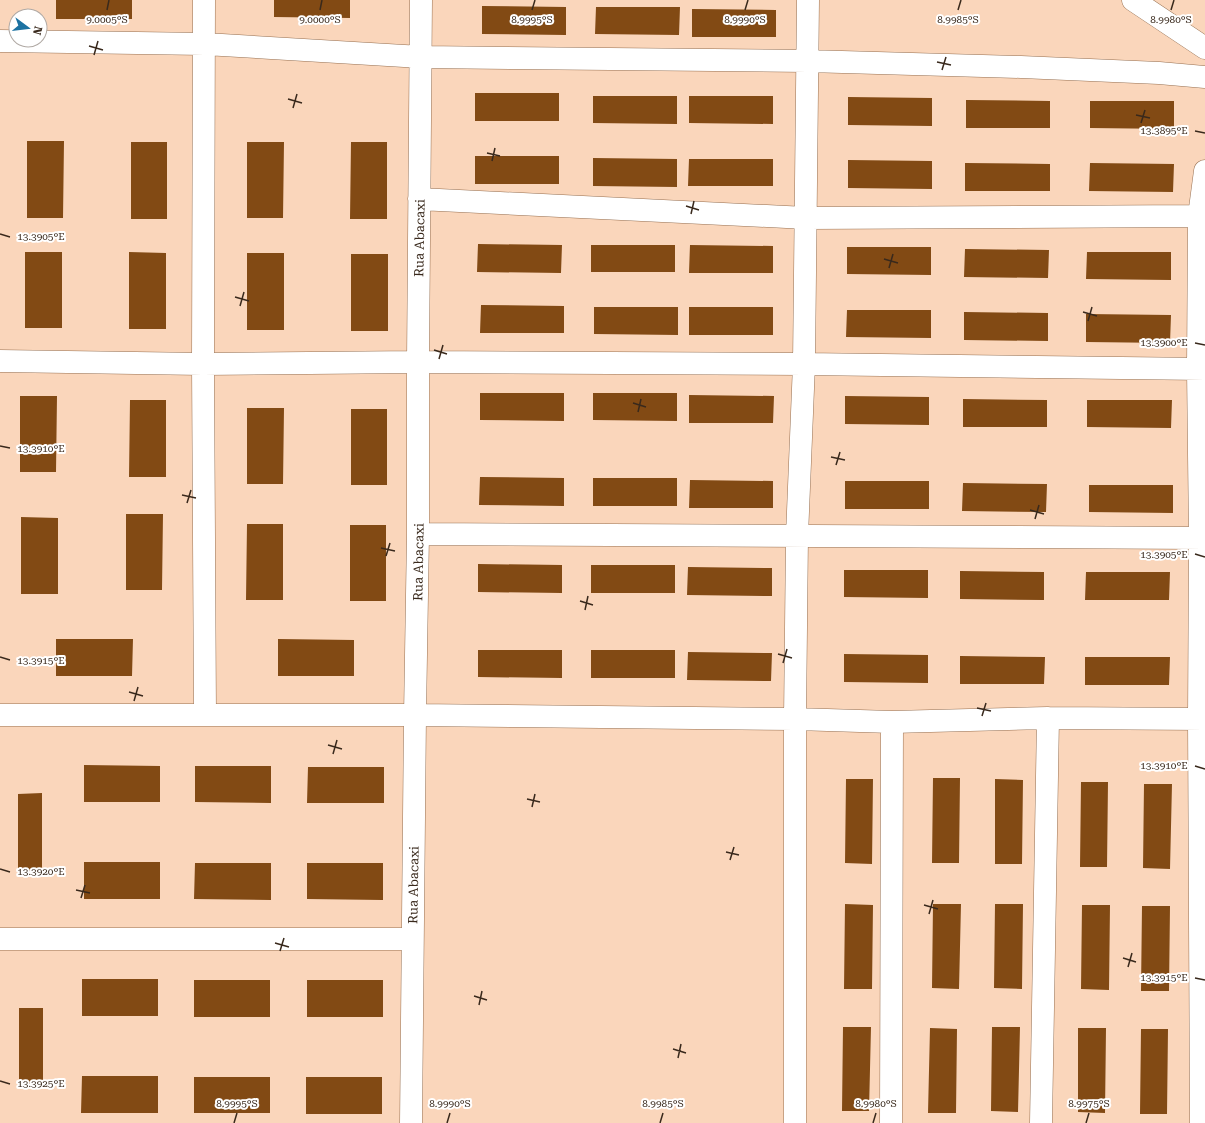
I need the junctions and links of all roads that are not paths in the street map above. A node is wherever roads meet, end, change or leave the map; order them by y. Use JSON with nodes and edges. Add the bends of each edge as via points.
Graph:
{"nodes":[{"id":1,"x":204,"y":0,"type":"edge"},
{"id":2,"x":421,"y":0,"type":"edge"},
{"id":3,"x":808,"y":0,"type":"edge"},
{"id":4,"x":1135,"y":0,"type":"edge"},
{"id":5,"x":0,"y":41,"type":"edge"},
{"id":6,"x":205,"y":44,"type":"junction"},
{"id":7,"x":1205,"y":48,"type":"edge"},
{"id":8,"x":421,"y":58,"type":"junction"},
{"id":9,"x":807,"y":61,"type":"junction"},
{"id":10,"x":1205,"y":77,"type":"edge"},
{"id":11,"x":1205,"y":171,"type":"edge"},
{"id":12,"x":420,"y":199,"type":"junction"},
{"id":13,"x":1199,"y":216,"type":"junction"},
{"id":14,"x":806,"y":218,"type":"junction"},
{"id":15,"x":0,"y":361,"type":"edge"},
{"id":16,"x":418,"y":362,"type":"junction"},
{"id":17,"x":203,"y":364,"type":"junction"},
{"id":18,"x":804,"y":364,"type":"junction"},
{"id":19,"x":1201,"y":369,"type":"edge"},
{"id":20,"x":418,"y":534,"type":"junction"},
{"id":21,"x":798,"y":536,"type":"junction"},
{"id":22,"x":1202,"y":538,"type":"edge"},
{"id":23,"x":205,"y":714,"type":"junction"},
{"id":24,"x":0,"y":715,"type":"edge"},
{"id":25,"x":415,"y":715,"type":"junction"},
{"id":26,"x":1048,"y":718,"type":"junction"},
{"id":27,"x":795,"y":719,"type":"junction"},
{"id":28,"x":1202,"y":719,"type":"edge"},
{"id":29,"x":892,"y":722,"type":"junction"},
{"id":30,"x":0,"y":939,"type":"edge"},
{"id":31,"x":412,"y":940,"type":"junction"},
{"id":32,"x":411,"y":1123,"type":"edge"},
{"id":33,"x":795,"y":1123,"type":"edge"},
{"id":34,"x":891,"y":1123,"type":"edge"},
{"id":35,"x":1041,"y":1123,"type":"edge"},
{"id":36,"x":1201,"y":1123,"type":"edge"}],
"edges":[{"from":1,"to":6,"type":"street"},
{"from":2,"to":8,"type":"street","name":"Rua Abacaxi"},
{"from":3,"to":9,"type":"street"},
{"from":4,"to":7,"type":"street"},
{"from":5,"to":6,"type":"street"},
{"from":6,"to":8,"type":"street"},
{"from":6,"to":17,"type":"street"},
{"from":8,"to":9,"type":"street"},
{"from":8,"to":12,"type":"street","name":"Rua Abacaxi"},
{"from":9,"to":10,"type":"street","via":[[1021,67]]},
{"from":9,"to":14,"type":"street"},
{"from":11,"to":13,"type":"street"},
{"from":12,"to":14,"type":"street"},
{"from":12,"to":16,"type":"street","name":"Rua Abacaxi"},
{"from":13,"to":14,"type":"street"},
{"from":13,"to":19,"type":"street"},
{"from":14,"to":18,"type":"street"},
{"from":15,"to":17,"type":"street"},
{"from":16,"to":17,"type":"street"},
{"from":16,"to":18,"type":"street"},
{"from":16,"to":20,"type":"street","name":"Rua Abacaxi"},
{"from":17,"to":23,"type":"street"},
{"from":18,"to":19,"type":"street"},
{"from":18,"to":21,"type":"street"},
{"from":19,"to":22,"type":"street"},
{"from":20,"to":21,"type":"street"},
{"from":20,"to":25,"type":"street","name":"Rua Abacaxi"},
{"from":21,"to":22,"type":"street"},
{"from":21,"to":27,"type":"street"},
{"from":22,"to":28,"type":"street"},
{"from":23,"to":24,"type":"street"},
{"from":23,"to":25,"type":"street"},
{"from":25,"to":27,"type":"street"},
{"from":25,"to":31,"type":"street","name":"Rua Abacaxi"},
{"from":26,"to":28,"type":"street"},
{"from":26,"to":29,"type":"street"},
{"from":26,"to":35,"type":"street"},
{"from":27,"to":29,"type":"street"},
{"from":27,"to":33,"type":"street"},
{"from":28,"to":36,"type":"street"},
{"from":29,"to":34,"type":"street"},
{"from":30,"to":31,"type":"street"},
{"from":31,"to":32,"type":"street","name":"Rua Abacaxi"}]}
